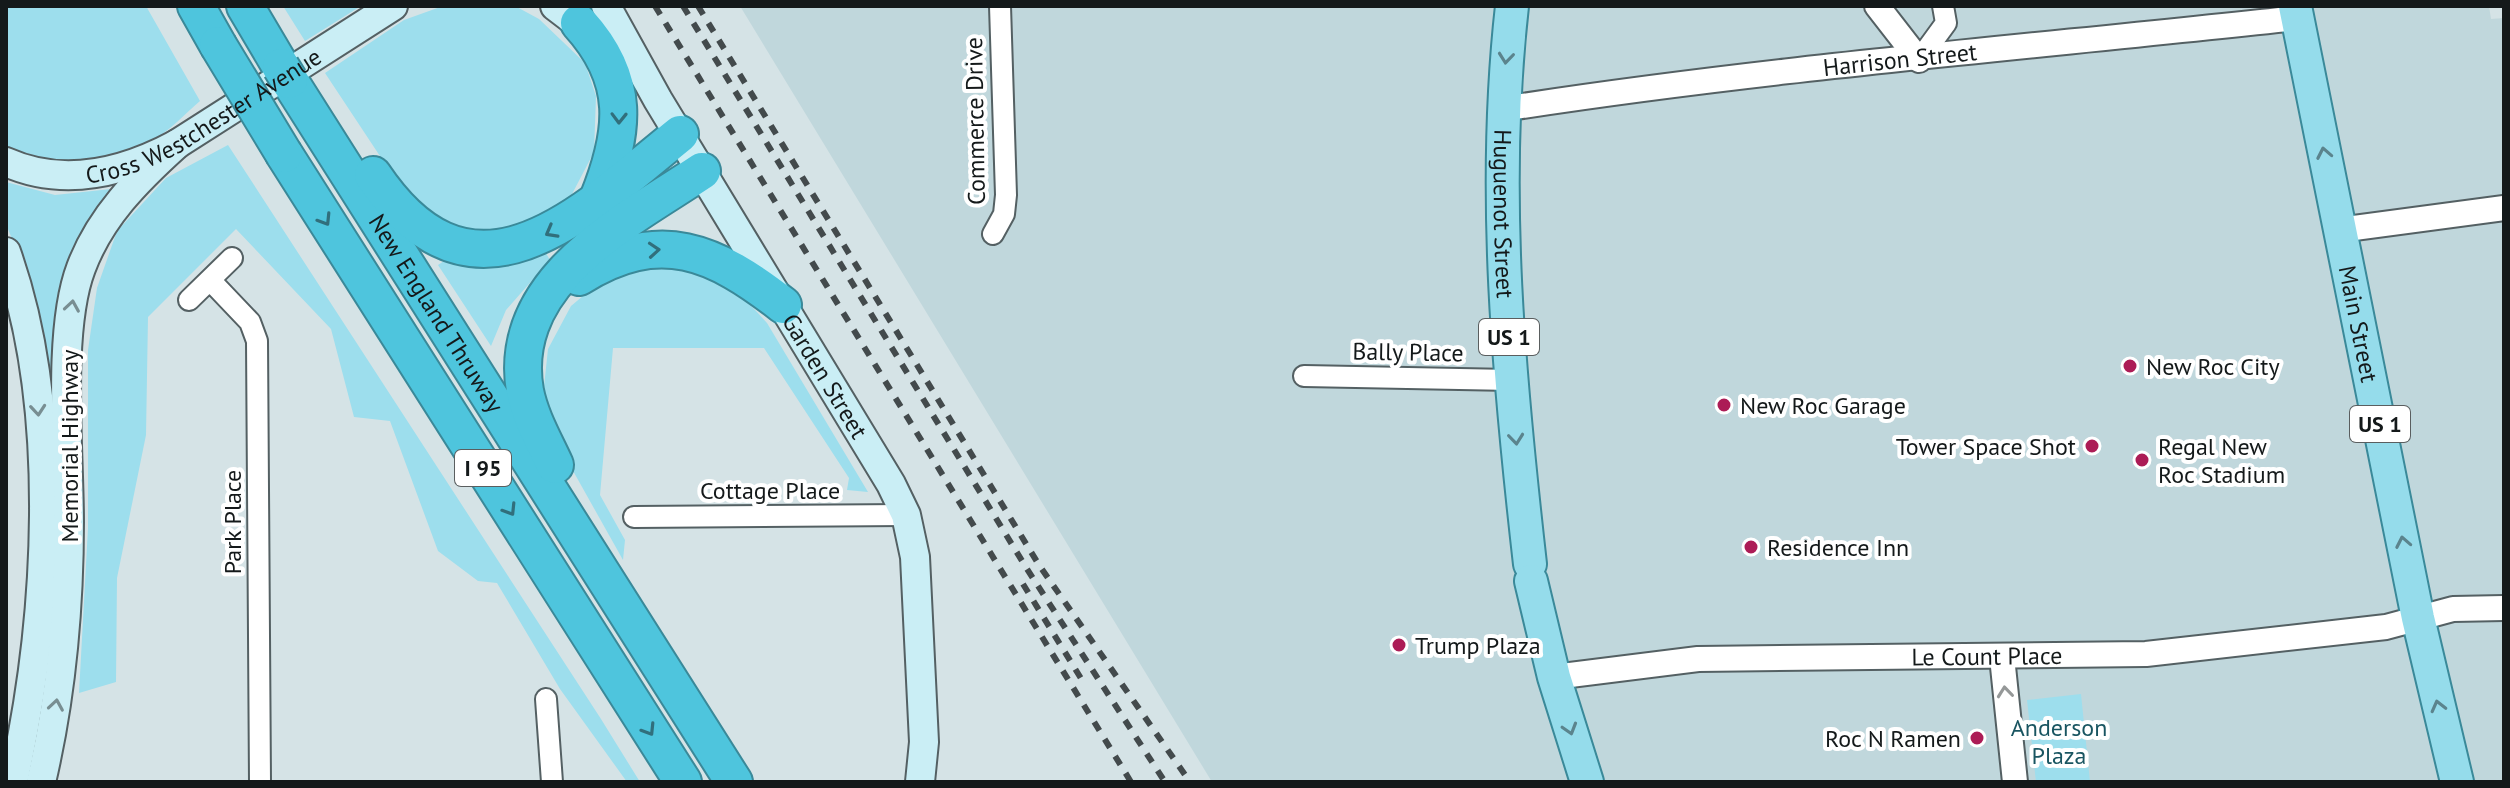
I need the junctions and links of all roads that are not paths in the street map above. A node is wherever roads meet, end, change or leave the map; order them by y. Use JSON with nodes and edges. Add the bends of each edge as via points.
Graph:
{"nodes":[{"id":1,"x":196,"y":6,"type":"edge"},
{"id":2,"x":1000,"y":6,"type":"edge"},
{"id":3,"x":1512,"y":6,"type":"edge"},
{"id":4,"x":1877,"y":6,"type":"edge"},
{"id":5,"x":1943,"y":6,"type":"edge"},
{"id":6,"x":393,"y":7,"type":"edge"},
{"id":7,"x":248,"y":12,"type":"edge"},
{"id":8,"x":580,"y":12,"type":"edge"},
{"id":9,"x":2296,"y":12,"type":"edge"},
{"id":10,"x":1919,"y":60,"type":"junction"},
{"id":11,"x":1503,"y":109,"type":"junction"},
{"id":12,"x":330,"y":126,"type":"junction"},
{"id":13,"x":680,"y":134,"type":"junction"},
{"id":14,"x":177,"y":144,"type":"junction"},
{"id":15,"x":6,"y":162,"type":"edge"},
{"id":16,"x":702,"y":171,"type":"junction"},
{"id":17,"x":597,"y":201,"type":"junction"},
{"id":18,"x":2504,"y":208,"type":"edge"},
{"id":19,"x":2339,"y":230,"type":"junction"},
{"id":20,"x":993,"y":234,"type":"dead end"},
{"id":21,"x":6,"y":252,"type":"edge"},
{"id":22,"x":232,"y":258,"type":"dead end"},
{"id":23,"x":210,"y":280,"type":"junction"},
{"id":24,"x":189,"y":300,"type":"dead end"},
{"id":25,"x":783,"y":305,"type":"junction"},
{"id":26,"x":537,"y":310,"type":"junction"},
{"id":27,"x":1304,"y":376,"type":"dead end"},
{"id":28,"x":1511,"y":380,"type":"junction"},
{"id":29,"x":906,"y":515,"type":"junction"},
{"id":30,"x":634,"y":517,"type":"dead end"},
{"id":31,"x":618,"y":600,"type":"junction"},
{"id":32,"x":2504,"y":608,"type":"edge"},
{"id":33,"x":2418,"y":618,"type":"junction"},
{"id":34,"x":2002,"y":657,"type":"junction"},
{"id":35,"x":1554,"y":677,"type":"junction"},
{"id":36,"x":546,"y":699,"type":"dead end"},
{"id":37,"x":13,"y":782,"type":"edge"},
{"id":38,"x":41,"y":782,"type":"edge"},
{"id":39,"x":260,"y":782,"type":"edge"},
{"id":40,"x":552,"y":782,"type":"edge"},
{"id":41,"x":683,"y":782,"type":"edge"},
{"id":42,"x":734,"y":782,"type":"edge"},
{"id":43,"x":920,"y":782,"type":"edge"},
{"id":44,"x":1587,"y":782,"type":"edge"},
{"id":45,"x":2015,"y":782,"type":"edge"},
{"id":46,"x":2457,"y":782,"type":"edge"}],
"edges":[{"from":1,"to":41,"type":"highway","name":"New England Thruway","number":"I 95","one_way":true,"bridge":true,"via":[[284,154]]},
{"from":2,"to":20,"type":"street","name":"Commerce Drive","via":[[1006,195],[1004,214]]},
{"from":3,"to":11,"type":"main road","name":"Huguenot Street","number":"US 1","one_way":true},
{"from":4,"to":10,"type":"street"},
{"from":5,"to":10,"type":"street","via":[[1946,23]]},
{"from":6,"to":14,"type":"main road","name":"Cross Westchester Avenue"},
{"from":7,"to":12,"type":"highway","name":"New England Thruway","number":"I 95","bridge":true,"via":[[289,80]]},
{"from":8,"to":13,"type":"main road","name":"Garden Street","via":[[658,100]]},
{"from":8,"to":17,"type":"highway","one_way":true,"via":[[605,59],[619,104],[617,145]]},
{"from":9,"to":10,"type":"street","name":"Harrison Street"},
{"from":19,"to":9,"type":"main road","name":"Main Street","number":"US 1","one_way":true},
{"from":10,"to":11,"type":"street","name":"Harrison Street","via":[[1855,63]]},
{"from":11,"to":28,"type":"main road","name":"Huguenot Street","number":"US 1"},
{"from":17,"to":12,"type":"highway","one_way":true,"via":[[534,241],[489,249],[449,242],[413,222]]},
{"from":12,"to":31,"type":"highway","name":"New England Thruway","number":"I 95"},
{"from":13,"to":16,"type":"main road","name":"Garden Street"},
{"from":13,"to":17,"type":"highway"},
{"from":14,"to":15,"type":"main road","name":"Cross Westchester Avenue","via":[[138,162],[85,176],[47,174]]},
{"from":38,"to":14,"type":"main road","name":"Memorial Highway","one_way":true,"via":[[65,632],[68,346],[74,291],[107,218]]},
{"from":16,"to":25,"type":"main road","name":"Garden Street"},
{"from":16,"to":26,"type":"highway","via":[[579,255]]},
{"from":18,"to":19,"type":"street"},
{"from":33,"to":19,"type":"main road","name":"Main Street","number":"US 1","one_way":true},
{"from":21,"to":37,"type":"main road","name":"Memorial Highway","one_way":true,"via":[[33,355],[42,506],[36,647]]},
{"from":22,"to":23,"type":"street"},
{"from":23,"to":24,"type":"street"},
{"from":23,"to":39,"type":"street","name":"Park Place","via":[[250,322],[257,341]]},
{"from":26,"to":25,"type":"highway","one_way":true,"via":[[607,261],[659,249],[715,259]]},
{"from":25,"to":29,"type":"main road","name":"Garden Street"},
{"from":26,"to":31,"type":"highway","via":[[524,344],[528,401]]},
{"from":27,"to":28,"type":"street","name":"Bally Place"},
{"from":28,"to":35,"type":"main road","name":"Huguenot Street","number":"US 1","one_way":true,"via":[[1530,573]]},
{"from":29,"to":30,"type":"street","name":"Cottage Place"},
{"from":29,"to":43,"type":"main road","name":"Garden Street","via":[[917,598],[924,742]]},
{"from":31,"to":42,"type":"highway","name":"New England Thruway","number":"I 95"},
{"from":32,"to":33,"type":"street","name":"Le Count Place","via":[[2453,609]]},
{"from":33,"to":34,"type":"street","name":"Le Count Place","via":[[2386,627],[2177,651]]},
{"from":46,"to":33,"type":"main road","name":"Main Street","number":"US 1","one_way":true},
{"from":34,"to":35,"type":"street","name":"Le Count Place","via":[[1698,659]]},
{"from":45,"to":34,"type":"street","one_way":true},
{"from":35,"to":44,"type":"main road","name":"Huguenot Street","number":"US 1","one_way":true},
{"from":36,"to":40,"type":"street"}]}
